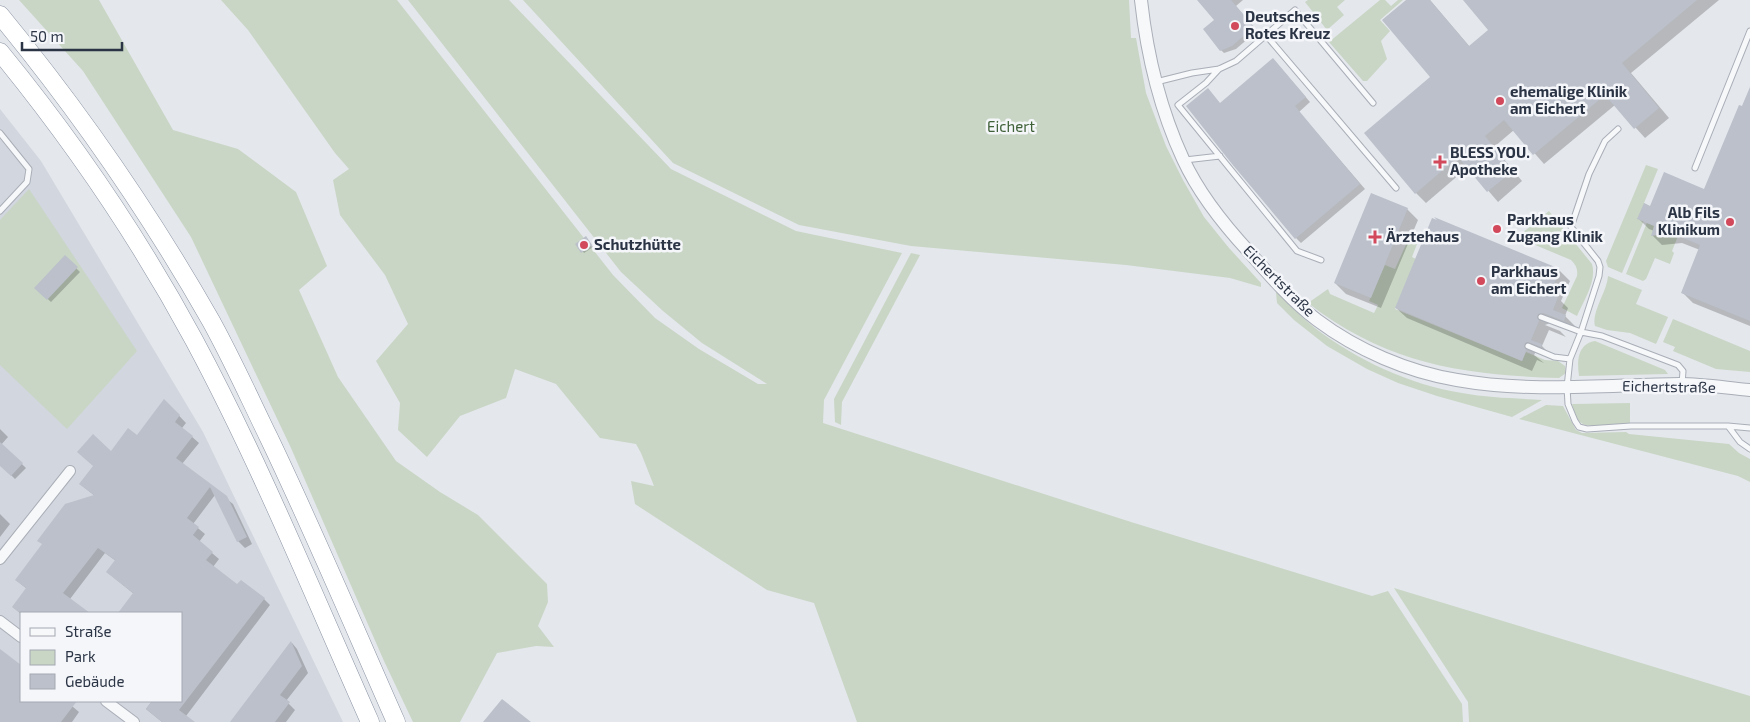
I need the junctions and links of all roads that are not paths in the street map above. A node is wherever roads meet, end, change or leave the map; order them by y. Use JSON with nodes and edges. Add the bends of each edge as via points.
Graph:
{"nodes":[{"id":1,"x":1141,"y":0,"type":"edge"},
{"id":2,"x":0,"y":14,"type":"edge"},
{"id":3,"x":1750,"y":31,"type":"edge"},
{"id":4,"x":1265,"y":34,"type":"junction"},
{"id":5,"x":0,"y":52,"type":"edge"},
{"id":6,"x":1219,"y":69,"type":"junction"},
{"id":7,"x":1154,"y":82,"type":"junction"},
{"id":8,"x":1373,"y":103,"type":"dead end"},
{"id":9,"x":1618,"y":129,"type":"dead end"},
{"id":10,"x":0,"y":134,"type":"edge"},
{"id":11,"x":1220,"y":156,"type":"junction"},
{"id":12,"x":1183,"y":160,"type":"junction"},
{"id":13,"x":1695,"y":168,"type":"dead end"},
{"id":14,"x":1396,"y":188,"type":"dead end"},
{"id":15,"x":0,"y":211,"type":"edge"},
{"id":16,"x":1321,"y":260,"type":"dead end"},
{"id":17,"x":1541,"y":317,"type":"dead end"},
{"id":18,"x":1581,"y":332,"type":"junction"},
{"id":19,"x":1528,"y":346,"type":"dead end"},
{"id":20,"x":1570,"y":359,"type":"junction"},
{"id":21,"x":1682,"y":384,"type":"junction"},
{"id":22,"x":1567,"y":387,"type":"junction"},
{"id":23,"x":1750,"y":390,"type":"edge"},
{"id":24,"x":1728,"y":426,"type":"junction"},
{"id":25,"x":1750,"y":428,"type":"edge"},
{"id":26,"x":1750,"y":449,"type":"edge"},
{"id":27,"x":70,"y":471,"type":"dead end"},
{"id":28,"x":0,"y":559,"type":"edge"},
{"id":29,"x":0,"y":622,"type":"edge"},
{"id":30,"x":20,"y":636,"type":"edge"},
{"id":31,"x":107,"y":702,"type":"edge"},
{"id":32,"x":134,"y":722,"type":"edge"},
{"id":33,"x":370,"y":722,"type":"edge"},
{"id":34,"x":396,"y":722,"type":"edge"}],
"edges":[{"from":1,"to":7,"type":"street","name":"Eichertstraße"},
{"from":2,"to":34,"type":"highway","via":[[88,126],[211,322],[295,494]]},
{"from":3,"to":13,"type":"lane"},
{"from":4,"to":6,"type":"lane","via":[[1236,61]]},
{"from":4,"to":8,"type":"lane","via":[[1295,10]]},
{"from":4,"to":14,"type":"lane"},
{"from":5,"to":33,"type":"highway","via":[[72,145],[194,339],[270,497]]},
{"from":6,"to":7,"type":"lane"},
{"from":6,"to":11,"type":"lane","via":[[1178,105]]},
{"from":7,"to":12,"type":"street","name":"Eichertstraße"},
{"from":9,"to":18,"type":"lane","via":[[1605,141],[1589,174],[1571,227],[1600,267]]},
{"from":10,"to":15,"type":"lane","via":[[29,169],[27,182]]},
{"from":11,"to":12,"type":"lane"},
{"from":11,"to":16,"type":"lane","via":[[1297,251]]},
{"from":12,"to":22,"type":"street","name":"Eichertstraße","via":[[1209,204],[1233,235],[1300,305],[1340,335],[1390,360],[1456,380]]},
{"from":17,"to":18,"type":"lane"},
{"from":18,"to":20,"type":"lane"},
{"from":18,"to":21,"type":"lane","via":[[1602,336],[1678,365],[1683,371]]},
{"from":19,"to":20,"type":"lane","via":[[1554,357]]},
{"from":20,"to":22,"type":"lane"},
{"from":21,"to":22,"type":"street","name":"Eichertstraße"},
{"from":21,"to":23,"type":"street","name":"Eichertstraße"},
{"from":22,"to":24,"type":"lane","via":[[1568,404],[1575,421],[1579,427],[1587,429]]},
{"from":24,"to":25,"type":"lane"},
{"from":24,"to":26,"type":"lane"},
{"from":27,"to":28,"type":"street"},
{"from":29,"to":30,"type":"street"},
{"from":31,"to":32,"type":"street"}]}
